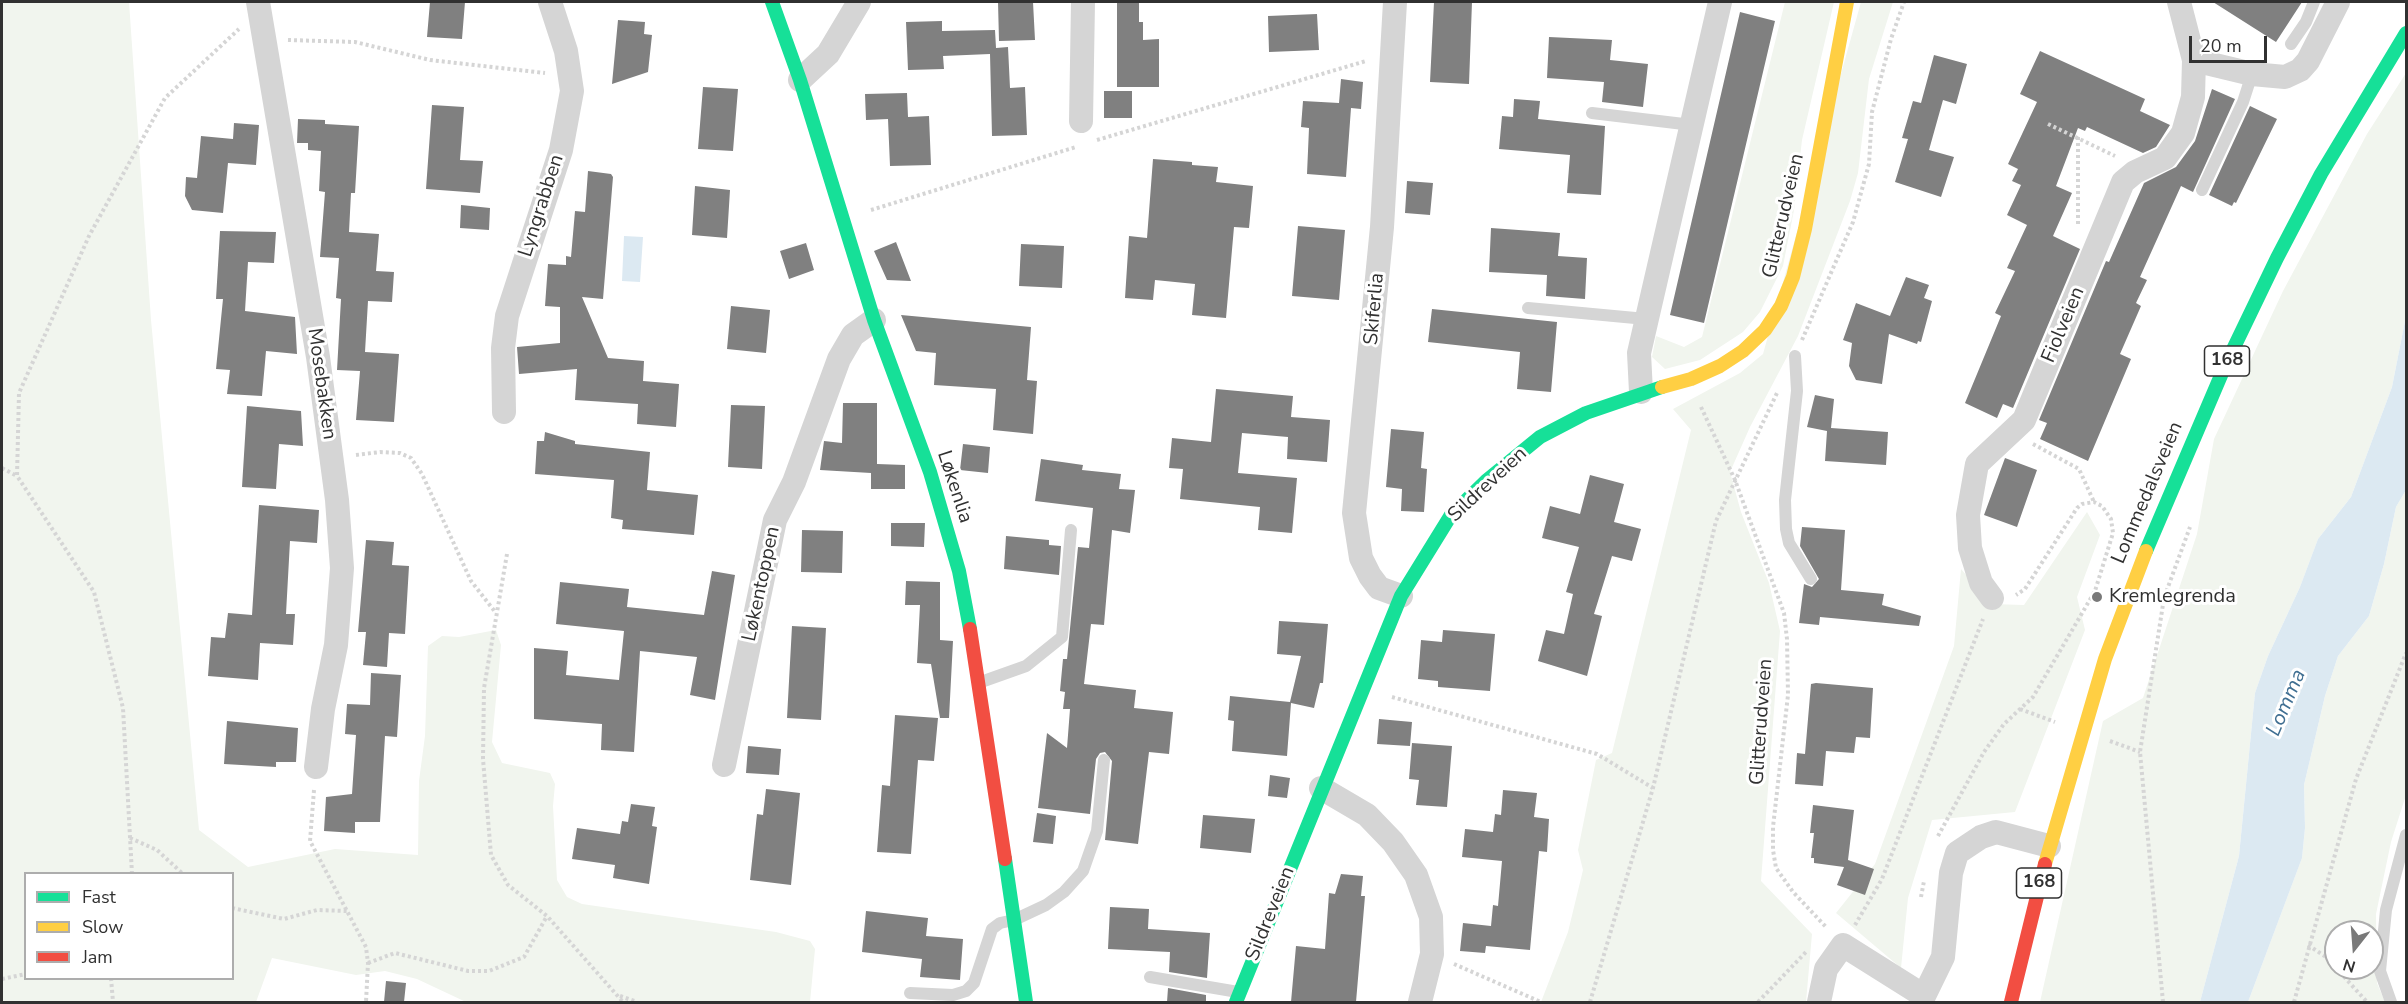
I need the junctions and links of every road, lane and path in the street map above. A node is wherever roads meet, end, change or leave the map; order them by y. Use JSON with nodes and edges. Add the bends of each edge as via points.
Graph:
{"nodes":[{"id":1,"x":550,"y":2,"type":"edge"},
{"id":2,"x":772,"y":2,"type":"edge"},
{"id":3,"x":859,"y":2,"type":"edge"},
{"id":4,"x":1083,"y":2,"type":"edge"},
{"id":5,"x":1395,"y":2,"type":"edge"},
{"id":6,"x":1720,"y":2,"type":"edge"},
{"id":7,"x":1847,"y":2,"type":"edge"},
{"id":8,"x":1904,"y":2,"type":"edge"},
{"id":9,"x":2179,"y":2,"type":"edge"},
{"id":10,"x":2314,"y":2,"type":"edge"},
{"id":11,"x":2338,"y":2,"type":"edge"},
{"id":12,"x":259,"y":6,"type":"edge"},
{"id":13,"x":2406,"y":33,"type":"edge"},
{"id":14,"x":264,"y":39,"type":"junction"},
{"id":15,"x":2291,"y":44,"type":"dead end"},
{"id":16,"x":1393,"y":53,"type":"junction"},
{"id":17,"x":2193,"y":60,"type":"junction"},
{"id":18,"x":569,"y":73,"type":"junction"},
{"id":19,"x":2252,"y":74,"type":"junction"},
{"id":20,"x":800,"y":80,"type":"junction"},
{"id":21,"x":1592,"y":113,"type":"dead end"},
{"id":22,"x":2048,"y":124,"type":"dead end"},
{"id":23,"x":1692,"y":125,"type":"junction"},
{"id":24,"x":1082,"y":133,"type":"joint"},
{"id":25,"x":2078,"y":137,"type":"junction"},
{"id":26,"x":1094,"y":141,"type":"dead end"},
{"id":27,"x":2135,"y":172,"type":"junction"},
{"id":28,"x":2202,"y":190,"type":"dead end"},
{"id":29,"x":844,"y":218,"type":"junction"},
{"id":30,"x":2092,"y":258,"type":"junction"},
{"id":31,"x":1528,"y":308,"type":"dead end"},
{"id":32,"x":1646,"y":319,"type":"junction"},
{"id":33,"x":874,"y":320,"type":"junction"},
{"id":34,"x":1795,"y":356,"type":"junction"},
{"id":35,"x":1691,"y":379,"type":"junction"},
{"id":36,"x":1641,"y":392,"type":"junction"},
{"id":37,"x":504,"y":412,"type":"dead end"},
{"id":38,"x":2010,"y":434,"type":"junction"},
{"id":39,"x":331,"y":458,"type":"junction"},
{"id":40,"x":2,"y":468,"type":"edge"},
{"id":41,"x":17,"y":476,"type":"junction"},
{"id":42,"x":1735,"y":480,"type":"junction"},
{"id":43,"x":2094,"y":502,"type":"junction"},
{"id":44,"x":2190,"y":527,"type":"dead end"},
{"id":45,"x":1071,"y":530,"type":"dead end"},
{"id":46,"x":507,"y":554,"type":"dead end"},
{"id":47,"x":1811,"y":579,"type":"dead end"},
{"id":48,"x":1401,"y":596,"type":"junction"},
{"id":49,"x":1992,"y":598,"type":"junction"},
{"id":50,"x":496,"y":613,"type":"junction"},
{"id":51,"x":2406,"y":653,"type":"edge"},
{"id":52,"x":980,"y":683,"type":"junction"},
{"id":53,"x":1361,"y":689,"type":"junction"},
{"id":54,"x":1104,"y":760,"type":"dead end"},
{"id":55,"x":724,"y":765,"type":"dead end"},
{"id":56,"x":316,"y":768,"type":"joint"},
{"id":57,"x":1321,"y":788,"type":"junction"},
{"id":58,"x":1653,"y":788,"type":"junction"},
{"id":59,"x":2406,"y":835,"type":"edge"},
{"id":60,"x":130,"y":838,"type":"junction"},
{"id":61,"x":1936,"y":842,"type":"dead end"},
{"id":62,"x":2049,"y":846,"type":"junction"},
{"id":63,"x":132,"y":872,"type":"edge"},
{"id":64,"x":182,"y":872,"type":"edge"},
{"id":65,"x":1925,"y":876,"type":"dead end"},
{"id":66,"x":1921,"y":899,"type":"dead end"},
{"id":67,"x":234,"y":908,"type":"edge"},
{"id":68,"x":348,"y":911,"type":"junction"},
{"id":69,"x":547,"y":916,"type":"junction"},
{"id":70,"x":1014,"y":920,"type":"junction"},
{"id":71,"x":1843,"y":945,"type":"junction"},
{"id":72,"x":2308,"y":945,"type":"junction"},
{"id":73,"x":1432,"y":954,"type":"junction"},
{"id":74,"x":368,"y":963,"type":"junction"},
{"id":75,"x":24,"y":974,"type":"edge"},
{"id":76,"x":1150,"y":977,"type":"dead end"},
{"id":77,"x":2,"y":978,"type":"edge"},
{"id":78,"x":111,"y":980,"type":"edge"},
{"id":79,"x":910,"y":993,"type":"dead end"},
{"id":80,"x":619,"y":996,"type":"junction"},
{"id":81,"x":1238,"y":998,"type":"edge"},
{"id":82,"x":1923,"y":999,"type":"edge"},
{"id":83,"x":112,"y":1002,"type":"edge"},
{"id":84,"x":366,"y":1002,"type":"edge"},
{"id":85,"x":623,"y":1002,"type":"edge"},
{"id":86,"x":637,"y":1002,"type":"edge"},
{"id":87,"x":1026,"y":1002,"type":"edge"},
{"id":88,"x":1420,"y":1002,"type":"edge"},
{"id":89,"x":1541,"y":1002,"type":"edge"},
{"id":90,"x":1590,"y":1002,"type":"edge"},
{"id":91,"x":1758,"y":1002,"type":"edge"},
{"id":92,"x":1819,"y":1002,"type":"edge"},
{"id":93,"x":2011,"y":1002,"type":"edge"},
{"id":94,"x":2163,"y":1002,"type":"edge"},
{"id":95,"x":2294,"y":1002,"type":"edge"},
{"id":96,"x":2367,"y":1002,"type":"edge"},
{"id":97,"x":2391,"y":1002,"type":"edge"}],
"edges":[{"from":1,"to":18,"type":"street","name":"Lyngrabben"},
{"from":2,"to":20,"type":"street","name":"Løkenlia"},
{"from":3,"to":20,"type":"street","via":[[828,54]]},
{"from":4,"to":24,"type":"street"},
{"from":5,"to":16,"type":"street","name":"Skiferlia"},
{"from":6,"to":23,"type":"street"},
{"from":7,"to":35,"type":"street","name":"Glitterudveien","via":[[1793,277],[1765,330],[1743,351]]},
{"from":8,"to":34,"type":"path","via":[[1874,103],[1869,164],[1853,222]]},
{"from":9,"to":17,"type":"street","name":"Fiolveien"},
{"from":10,"to":15,"type":"lane"},
{"from":11,"to":19,"type":"street","via":[[2320,42],[2300,70],[2284,77]]},
{"from":12,"to":14,"type":"street","name":"Mosebakken"},
{"from":12,"to":41,"type":"path","via":[[165,98],[89,236],[19,393]]},
{"from":13,"to":62,"type":"street","name":"Lommedalsveien","number":"168","via":[[2321,174],[2224,366],[2136,569]]},
{"from":14,"to":18,"type":"path","via":[[355,42],[430,60],[533,74]]},
{"from":14,"to":39,"type":"street","name":"Mosebakken","via":[[318,357]]},
{"from":16,"to":26,"type":"path"},
{"from":16,"to":48,"type":"street","name":"Skiferlia","via":[[1378,281],[1354,513],[1361,558],[1370,576],[1379,588]]},
{"from":17,"to":19,"type":"street"},
{"from":17,"to":27,"type":"street","name":"Fiolveien","via":[[2193,97],[2183,133],[2165,158]]},
{"from":18,"to":37,"type":"street","name":"Lyngrabben","via":[[572,91],[561,150],[507,316]]},
{"from":19,"to":28,"type":"lane"},
{"from":20,"to":29,"type":"street","name":"Løkenlia"},
{"from":21,"to":23,"type":"lane"},
{"from":22,"to":25,"type":"path"},
{"from":23,"to":32,"type":"street"},
{"from":24,"to":29,"type":"path"},
{"from":25,"to":27,"type":"path","via":[[2126,161]]},
{"from":25,"to":30,"type":"path","via":[[2078,232]]},
{"from":27,"to":30,"type":"street","name":"Fiolveien","via":[[2123,182]]},
{"from":29,"to":33,"type":"street","name":"Løkenlia"},
{"from":30,"to":38,"type":"street","name":"Fiolveien","via":[[2024,420]]},
{"from":31,"to":32,"type":"lane"},
{"from":32,"to":36,"type":"street","via":[[1639,353]]},
{"from":33,"to":52,"type":"street","name":"Løkenlia","via":[[930,472],[959,570]]},
{"from":33,"to":55,"type":"street","name":"Løkentoppen","via":[[854,335],[839,360],[794,482],[775,520]]},
{"from":34,"to":42,"type":"path"},
{"from":34,"to":47,"type":"lane","via":[[1797,391],[1785,500],[1786,529],[1788,543]]},
{"from":35,"to":36,"type":"street","name":"Glitterudveien"},
{"from":35,"to":42,"type":"path","name":"Glitterudveien"},
{"from":36,"to":48,"type":"street","name":"Sildreveien","via":[[1586,413],[1540,437],[1486,481],[1451,515]]},
{"from":38,"to":43,"type":"path","via":[[2079,470]]},
{"from":38,"to":49,"type":"street","name":"Fiolveien","via":[[1977,464],[1968,514],[1974,566]]},
{"from":39,"to":50,"type":"path","via":[[380,452],[411,458],[471,581]]},
{"from":39,"to":56,"type":"street","name":"Mosebakken","via":[[342,568],[336,645],[322,709]]},
{"from":40,"to":41,"type":"path"},
{"from":41,"to":60,"type":"path","via":[[94,592],[123,708]]},
{"from":42,"to":58,"type":"path","via":[[1716,521],[1707,553]]},
{"from":42,"to":71,"type":"path","name":"Glitterudveien","via":[[1784,613],[1787,639],[1788,695],[1773,827],[1776,868]]},
{"from":43,"to":49,"type":"path","via":[[2077,508],[2025,589],[1999,602]]},
{"from":43,"to":61,"type":"path","via":[[2111,519],[2113,533],[2095,591],[2033,697],[2004,724],[1984,752]]},
{"from":44,"to":94,"type":"path","via":[[2164,598],[2140,752]]},
{"from":45,"to":52,"type":"lane","via":[[1062,637],[1026,666]]},
{"from":46,"to":50,"type":"path"},
{"from":48,"to":53,"type":"street","name":"Sildreveien"},
{"from":49,"to":71,"type":"path","via":[[1882,879]]},
{"from":50,"to":69,"type":"path","via":[[484,688],[483,759],[491,855],[508,885]]},
{"from":51,"to":72,"type":"path","via":[[2356,779]]},
{"from":52,"to":70,"type":"street","name":"Løkenlia"},
{"from":53,"to":57,"type":"street","name":"Sildreveien"},
{"from":53,"to":58,"type":"path","via":[[1597,754]]},
{"from":54,"to":70,"type":"lane","via":[[1097,831],[1083,871],[1046,905]]},
{"from":56,"to":68,"type":"path","via":[[310,841]]},
{"from":57,"to":73,"type":"street","via":[[1367,815],[1393,842],[1416,875],[1431,916]]},
{"from":57,"to":81,"type":"street","name":"Sildreveien"},
{"from":58,"to":90,"type":"path"},
{"from":59,"to":97,"type":"lane","via":[[2386,910],[2380,971]]},
{"from":60,"to":63,"type":"path"},
{"from":60,"to":64,"type":"path","via":[[157,850]]},
{"from":62,"to":82,"type":"street","via":[[1996,832],[1980,837],[1958,853],[1951,873],[1943,957]]},
{"from":62,"to":93,"type":"street","name":"Lommedalsveien","number":"168"},
{"from":65,"to":66,"type":"path"},
{"from":67,"to":68,"type":"path","via":[[284,919],[316,910]]},
{"from":68,"to":74,"type":"path","via":[[366,947]]},
{"from":69,"to":74,"type":"path","via":[[524,957],[489,971],[468,971],[395,953]]},
{"from":69,"to":80,"type":"path"},
{"from":70,"to":79,"type":"lane","via":[[992,929],[974,983],[966,991],[953,995]]},
{"from":70,"to":87,"type":"street","name":"Løkenlia"},
{"from":71,"to":82,"type":"street"},
{"from":71,"to":91,"type":"path","via":[[1804,953]]},
{"from":71,"to":92,"type":"street","via":[[1826,969]]},
{"from":72,"to":95,"type":"path"},
{"from":72,"to":96,"type":"path","via":[[2326,957]]},
{"from":73,"to":88,"type":"street"},
{"from":73,"to":89,"type":"path"},
{"from":74,"to":84,"type":"path"},
{"from":75,"to":77,"type":"path"},
{"from":76,"to":81,"type":"lane"},
{"from":78,"to":83,"type":"path"},
{"from":80,"to":85,"type":"path"},
{"from":80,"to":86,"type":"path"}]}
